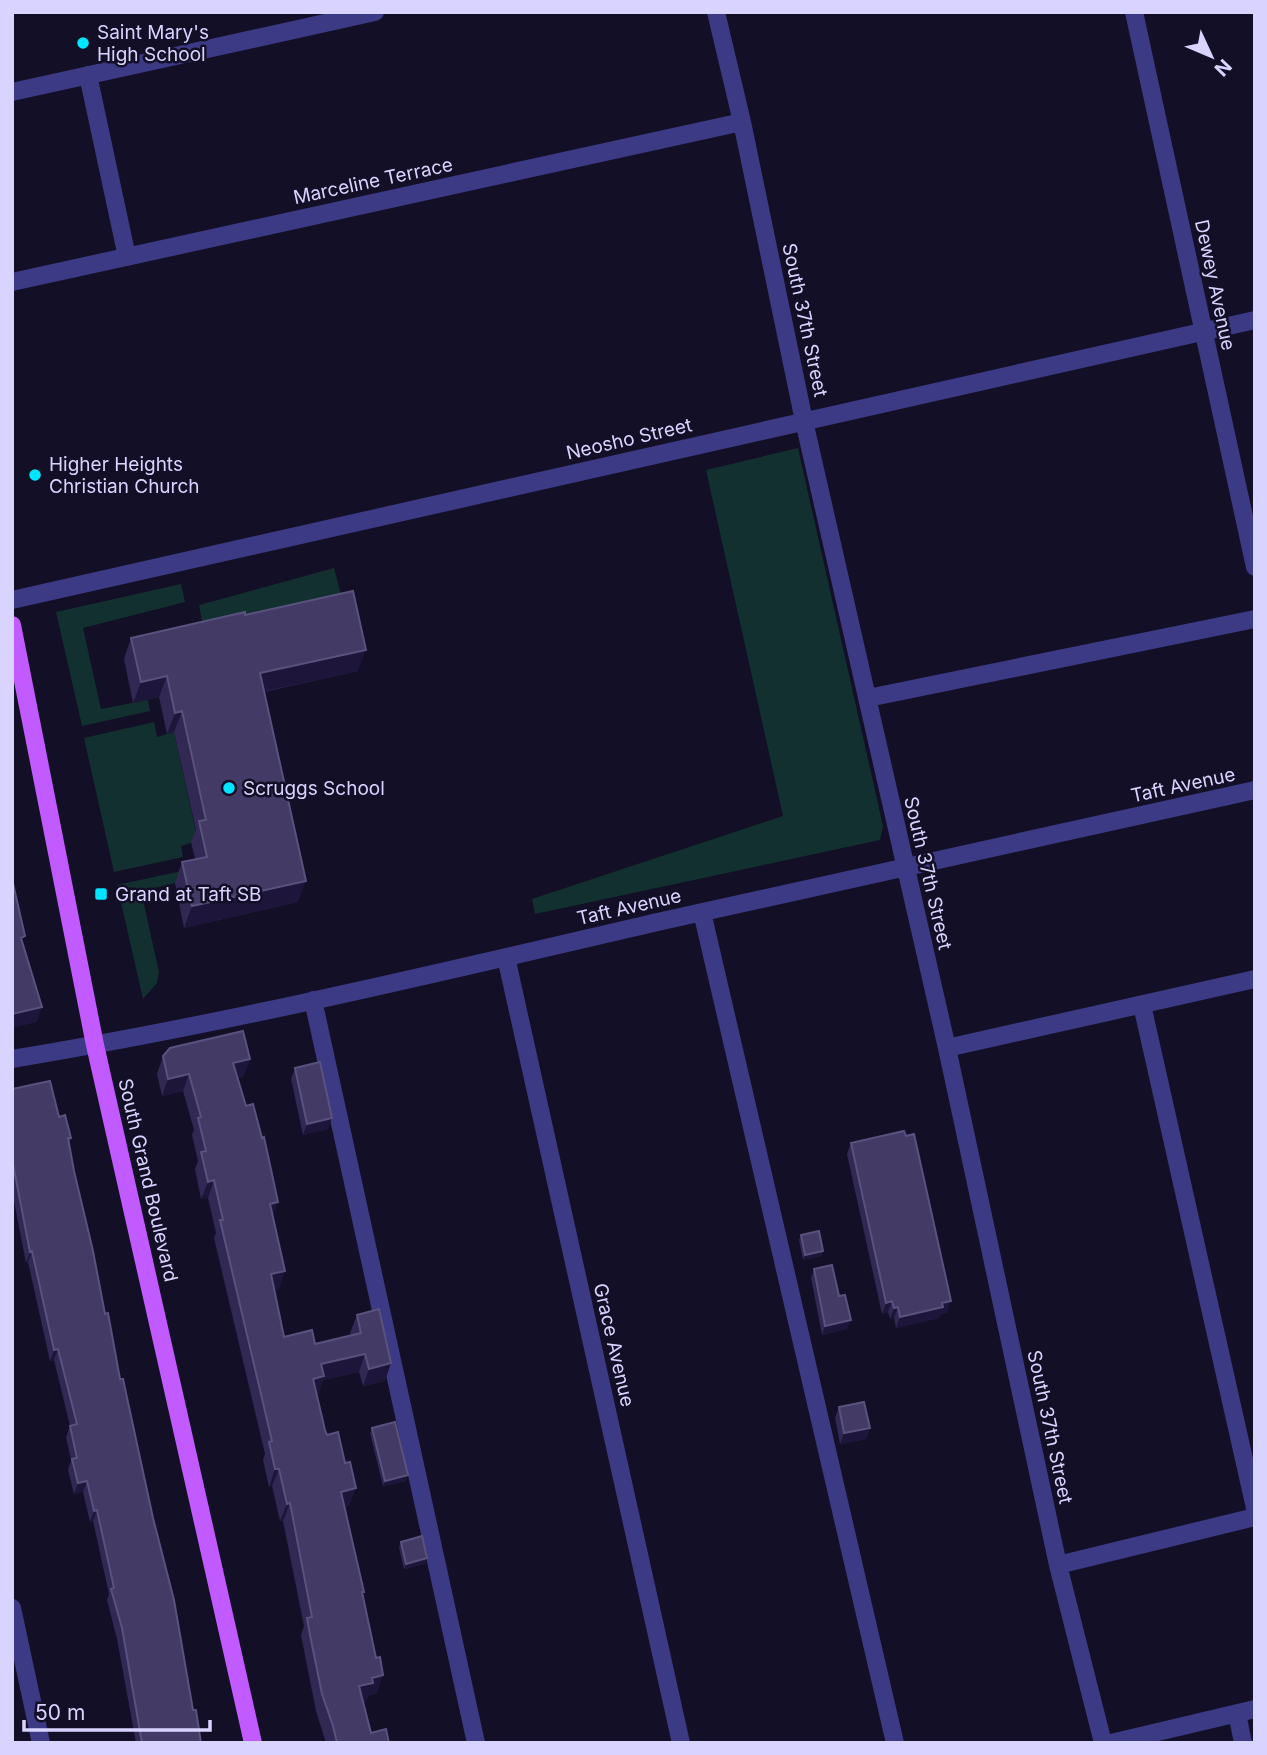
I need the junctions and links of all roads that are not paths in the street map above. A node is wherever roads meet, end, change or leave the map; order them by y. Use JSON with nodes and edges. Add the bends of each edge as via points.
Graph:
{"nodes":[{"id":1,"x":375,"y":12,"type":"edge"},
{"id":2,"x":716,"y":12,"type":"edge"},
{"id":3,"x":1134,"y":12,"type":"edge"},
{"id":4,"x":88,"y":75,"type":"junction"},
{"id":5,"x":12,"y":92,"type":"edge"},
{"id":6,"x":742,"y":122,"type":"junction"},
{"id":7,"x":127,"y":257,"type":"junction"},
{"id":8,"x":12,"y":282,"type":"edge"},
{"id":9,"x":1255,"y":320,"type":"edge"},
{"id":10,"x":1204,"y":331,"type":"junction"},
{"id":11,"x":804,"y":421,"type":"junction"},
{"id":12,"x":1255,"y":567,"type":"edge"},
{"id":13,"x":12,"y":600,"type":"edge"},
{"id":14,"x":1255,"y":618,"type":"edge"},
{"id":15,"x":12,"y":625,"type":"edge"},
{"id":16,"x":868,"y":698,"type":"junction"},
{"id":17,"x":1255,"y":790,"type":"edge"},
{"id":18,"x":904,"y":867,"type":"junction"},
{"id":19,"x":702,"y":912,"type":"junction"},
{"id":20,"x":506,"y":957,"type":"junction"},
{"id":21,"x":1255,"y":979,"type":"edge"},
{"id":22,"x":313,"y":1000,"type":"junction"},
{"id":23,"x":1142,"y":1006,"type":"junction"},
{"id":24,"x":95,"y":1045,"type":"junction"},
{"id":25,"x":947,"y":1048,"type":"junction"},
{"id":26,"x":12,"y":1059,"type":"edge"},
{"id":27,"x":1255,"y":1508,"type":"edge"},
{"id":28,"x":1255,"y":1517,"type":"edge"},
{"id":29,"x":1058,"y":1565,"type":"junction"},
{"id":30,"x":12,"y":1608,"type":"edge"},
{"id":31,"x":1255,"y":1709,"type":"edge"},
{"id":32,"x":1237,"y":1713,"type":"junction"},
{"id":33,"x":41,"y":1743,"type":"edge"},
{"id":34,"x":253,"y":1743,"type":"edge"},
{"id":35,"x":476,"y":1743,"type":"edge"},
{"id":36,"x":681,"y":1743,"type":"edge"},
{"id":37,"x":895,"y":1743,"type":"edge"},
{"id":38,"x":1103,"y":1743,"type":"edge"},
{"id":39,"x":1111,"y":1743,"type":"edge"},
{"id":40,"x":1243,"y":1743,"type":"edge"}],
"edges":[{"from":1,"to":4,"type":"street"},
{"from":2,"to":6,"type":"street","name":"South 37th Street"},
{"from":3,"to":10,"type":"street","name":"Dewey Avenue"},
{"from":4,"to":5,"type":"street"},
{"from":4,"to":7,"type":"street"},
{"from":6,"to":7,"type":"street","name":"Marceline Terrace"},
{"from":6,"to":11,"type":"street","name":"South 37th Street"},
{"from":7,"to":8,"type":"street","name":"Marceline Terrace"},
{"from":9,"to":10,"type":"street","name":"Neosho Street"},
{"from":10,"to":11,"type":"street","name":"Neosho Street"},
{"from":10,"to":12,"type":"street","name":"Dewey Avenue"},
{"from":11,"to":13,"type":"street","name":"Neosho Street"},
{"from":11,"to":16,"type":"street","name":"South 37th Street"},
{"from":14,"to":16,"type":"street"},
{"from":15,"to":24,"type":"main road","name":"South Grand Boulevard"},
{"from":16,"to":18,"type":"street","name":"South 37th Street"},
{"from":17,"to":18,"type":"street","name":"Taft Avenue"},
{"from":18,"to":19,"type":"street","name":"Taft Avenue"},
{"from":18,"to":25,"type":"street","name":"South 37th Street"},
{"from":19,"to":20,"type":"street","name":"Taft Avenue"},
{"from":19,"to":37,"type":"street"},
{"from":20,"to":22,"type":"street","name":"Taft Avenue"},
{"from":20,"to":36,"type":"street","name":"Grace Avenue"},
{"from":21,"to":23,"type":"street"},
{"from":22,"to":24,"type":"street","name":"Taft Avenue"},
{"from":22,"to":35,"type":"street"},
{"from":23,"to":25,"type":"street"},
{"from":23,"to":27,"type":"street"},
{"from":24,"to":26,"type":"street","name":"Taft Avenue"},
{"from":24,"to":34,"type":"main road","name":"South Grand Boulevard"},
{"from":25,"to":29,"type":"street","name":"South 37th Street"},
{"from":28,"to":29,"type":"street"},
{"from":29,"to":38,"type":"street","name":"South 37th Street"},
{"from":30,"to":33,"type":"street"},
{"from":31,"to":32,"type":"street"},
{"from":32,"to":39,"type":"street"},
{"from":32,"to":40,"type":"street"}]}
